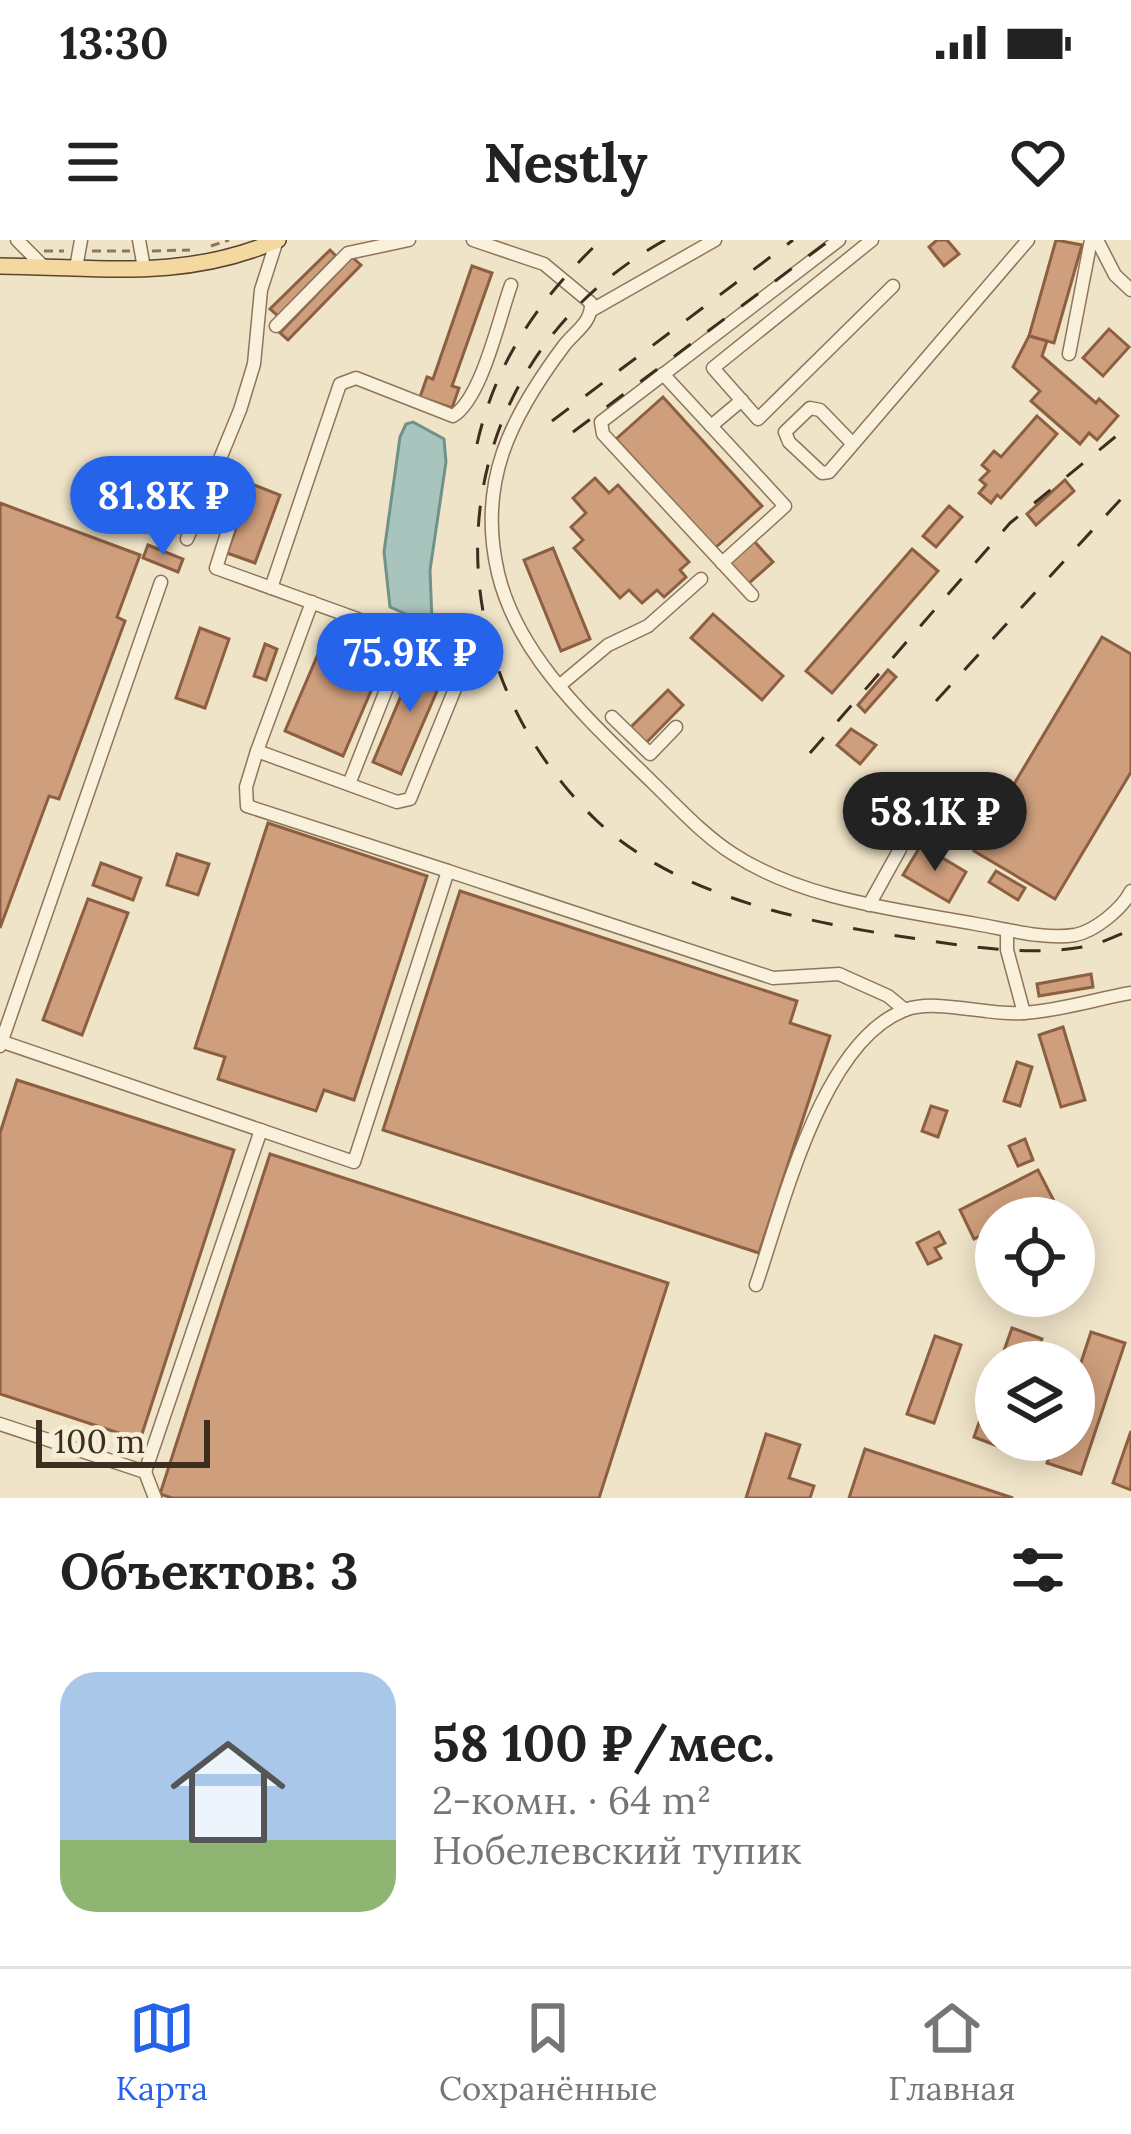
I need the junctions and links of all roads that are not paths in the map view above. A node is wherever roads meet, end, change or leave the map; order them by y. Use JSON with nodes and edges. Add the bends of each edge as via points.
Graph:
{"nodes":[{"id":1,"x":17,"y":240,"type":"edge"},
{"id":2,"x":278,"y":240,"type":"edge"},
{"id":3,"x":409,"y":240,"type":"edge"},
{"id":4,"x":473,"y":240,"type":"edge"},
{"id":5,"x":715,"y":240,"type":"edge"},
{"id":6,"x":839,"y":240,"type":"edge"},
{"id":7,"x":872,"y":240,"type":"edge"},
{"id":8,"x":1028,"y":240,"type":"edge"},
{"id":9,"x":1094,"y":240,"type":"edge"},
{"id":10,"x":80,"y":245,"type":"edge"},
{"id":11,"x":141,"y":253,"type":"edge"},
{"id":12,"x":0,"y":266,"type":"edge"},
{"id":13,"x":44,"y":267,"type":"junction"},
{"id":14,"x":76,"y":268,"type":"junction"},
{"id":15,"x":511,"y":285,"type":"dead end"},
{"id":16,"x":893,"y":286,"type":"dead end"},
{"id":17,"x":1131,"y":290,"type":"edge"},
{"id":18,"x":592,"y":310,"type":"junction"},
{"id":19,"x":276,"y":326,"type":"dead end"},
{"id":20,"x":1069,"y":354,"type":"dead end"},
{"id":21,"x":663,"y":374,"type":"junction"},
{"id":22,"x":742,"y":400,"type":"junction"},
{"id":23,"x":711,"y":426,"type":"junction"},
{"id":24,"x":851,"y":442,"type":"junction"},
{"id":25,"x":237,"y":502,"type":"dead end"},
{"id":26,"x":187,"y":539,"type":"dead end"},
{"id":27,"x":722,"y":563,"type":"junction"},
{"id":28,"x":701,"y":579,"type":"dead end"},
{"id":29,"x":161,"y":582,"type":"dead end"},
{"id":30,"x":271,"y":588,"type":"junction"},
{"id":31,"x":752,"y":595,"type":"dead end"},
{"id":32,"x":312,"y":602,"type":"junction"},
{"id":33,"x":407,"y":637,"type":"junction"},
{"id":34,"x":559,"y":686,"type":"junction"},
{"id":35,"x":623,"y":705,"type":"dead end"},
{"id":36,"x":612,"y":717,"type":"junction"},
{"id":37,"x":676,"y":728,"type":"dead end"},
{"id":38,"x":600,"y":729,"type":"junction"},
{"id":39,"x":257,"y":751,"type":"junction"},
{"id":40,"x":349,"y":784,"type":"junction"},
{"id":41,"x":901,"y":849,"type":"dead end"},
{"id":42,"x":448,"y":871,"type":"junction"},
{"id":43,"x":1131,"y":892,"type":"edge"},
{"id":44,"x":869,"y":904,"type":"junction"},
{"id":45,"x":1007,"y":930,"type":"junction"},
{"id":46,"x":1131,"y":993,"type":"edge"},
{"id":47,"x":905,"y":1010,"type":"junction"},
{"id":48,"x":1024,"y":1013,"type":"junction"},
{"id":49,"x":0,"y":1043,"type":"edge"},
{"id":50,"x":260,"y":1130,"type":"junction"},
{"id":51,"x":756,"y":1285,"type":"dead end"},
{"id":52,"x":0,"y":1424,"type":"edge"},
{"id":53,"x":145,"y":1472,"type":"junction"},
{"id":54,"x":155,"y":1498,"type":"edge"}],
"edges":[{"from":1,"to":13,"type":"street"},
{"from":2,"to":11,"type":"main road","via":[[208,265]]},
{"from":2,"to":26,"type":"street","via":[[240,410]]},
{"from":3,"to":19,"type":"street","via":[[348,253]]},
{"from":4,"to":18,"type":"street","via":[[544,264]]},
{"from":5,"to":18,"type":"street"},
{"from":6,"to":21,"type":"street"},
{"from":7,"to":22,"type":"street","via":[[713,368]]},
{"from":8,"to":24,"type":"street"},
{"from":9,"to":17,"type":"street"},
{"from":9,"to":20,"type":"street"},
{"from":10,"to":14,"type":"street"},
{"from":11,"to":14,"type":"main road"},
{"from":12,"to":13,"type":"main road"},
{"from":13,"to":14,"type":"main road"},
{"from":15,"to":30,"type":"street","via":[[473,392],[452,416],[356,378],[340,384]]},
{"from":16,"to":22,"type":"street","via":[[758,419]]},
{"from":18,"to":34,"type":"street","via":[[526,400],[490,500],[490,537],[506,596]]},
{"from":21,"to":23,"type":"street"},
{"from":21,"to":27,"type":"street","via":[[601,428]]},
{"from":22,"to":23,"type":"street"},
{"from":23,"to":27,"type":"street","via":[[785,506]]},
{"from":24,"to":24,"type":"street","via":[[810,408],[785,432],[822,473]]},
{"from":25,"to":30,"type":"street","via":[[215,568]]},
{"from":27,"to":31,"type":"street"},
{"from":28,"to":34,"type":"street"},
{"from":29,"to":49,"type":"street"},
{"from":30,"to":32,"type":"street"},
{"from":32,"to":33,"type":"street"},
{"from":32,"to":39,"type":"street"},
{"from":33,"to":40,"type":"street","via":[[390,698]]},
{"from":33,"to":40,"type":"street","via":[[455,657],[461,674],[417,787],[397,802]]},
{"from":34,"to":38,"type":"street"},
{"from":35,"to":36,"type":"street"},
{"from":36,"to":37,"type":"street","via":[[650,754]]},
{"from":36,"to":38,"type":"street"},
{"from":38,"to":44,"type":"street","via":[[735,856]]},
{"from":39,"to":40,"type":"street"},
{"from":39,"to":42,"type":"street","via":[[247,806]]},
{"from":41,"to":44,"type":"street"},
{"from":42,"to":47,"type":"street","via":[[773,978],[839,974]]},
{"from":42,"to":50,"type":"street","via":[[353,1162]]},
{"from":43,"to":45,"type":"street","via":[[1080,934]]},
{"from":44,"to":45,"type":"street"},
{"from":45,"to":48,"type":"street"},
{"from":46,"to":48,"type":"street"},
{"from":47,"to":48,"type":"street"},
{"from":47,"to":51,"type":"street","via":[[838,1069]]},
{"from":49,"to":50,"type":"street"},
{"from":50,"to":53,"type":"street"},
{"from":52,"to":53,"type":"street"},
{"from":53,"to":54,"type":"street"}]}
